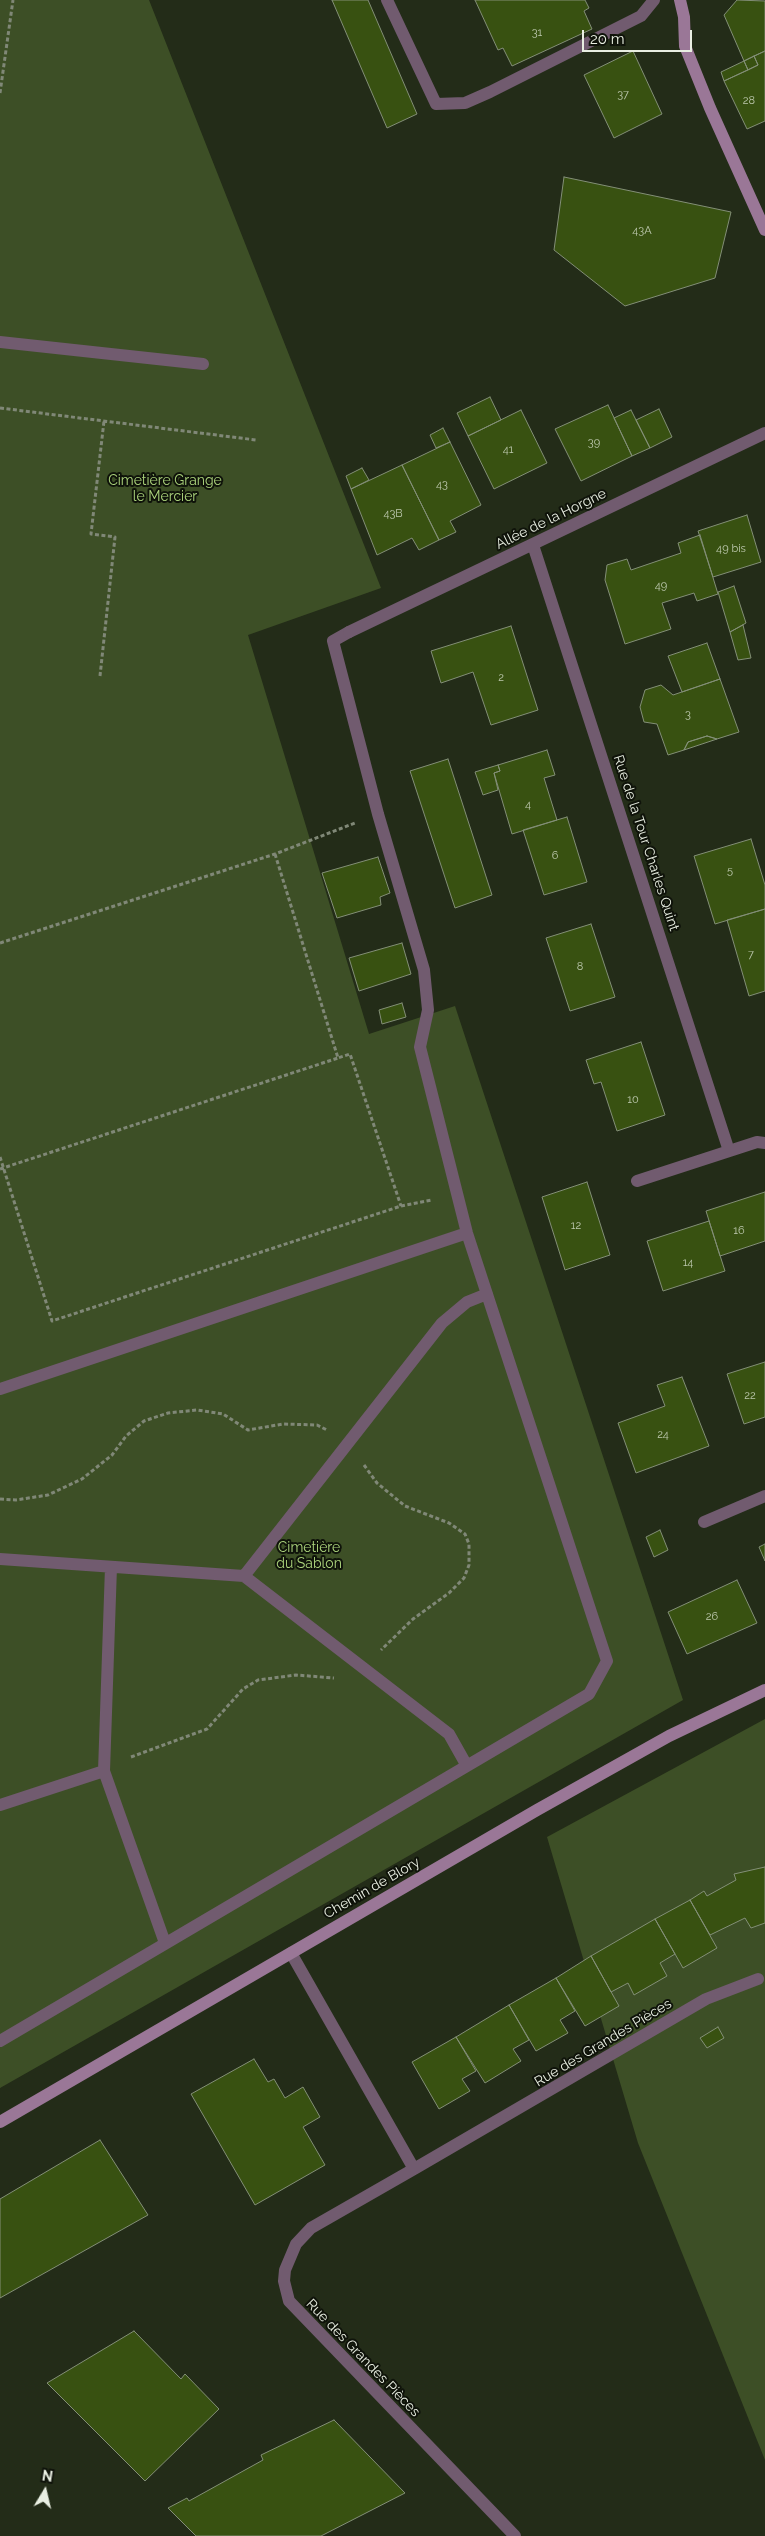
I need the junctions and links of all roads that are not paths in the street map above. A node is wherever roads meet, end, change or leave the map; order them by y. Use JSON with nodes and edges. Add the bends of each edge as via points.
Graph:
{"nodes":[{"id":1,"x":386,"y":0,"type":"edge"},
{"id":2,"x":654,"y":0,"type":"edge"},
{"id":3,"x":680,"y":0,"type":"edge"},
{"id":4,"x":765,"y":230,"type":"edge"},
{"id":5,"x":0,"y":342,"type":"edge"},
{"id":6,"x":203,"y":364,"type":"dead end"},
{"id":7,"x":765,"y":433,"type":"edge"},
{"id":8,"x":533,"y":545,"type":"junction"},
{"id":9,"x":765,"y":1143,"type":"edge"},
{"id":10,"x":730,"y":1151,"type":"junction"},
{"id":11,"x":637,"y":1181,"type":"dead end"},
{"id":12,"x":468,"y":1233,"type":"junction"},
{"id":13,"x":488,"y":1294,"type":"junction"},
{"id":14,"x":0,"y":1389,"type":"edge"},
{"id":15,"x":765,"y":1496,"type":"edge"},
{"id":16,"x":704,"y":1522,"type":"dead end"},
{"id":17,"x":0,"y":1559,"type":"edge"},
{"id":18,"x":111,"y":1567,"type":"junction"},
{"id":19,"x":244,"y":1576,"type":"junction"},
{"id":20,"x":765,"y":1690,"type":"edge"},
{"id":21,"x":467,"y":1766,"type":"junction"},
{"id":22,"x":104,"y":1771,"type":"junction"},
{"id":23,"x":0,"y":1805,"type":"edge"},
{"id":24,"x":165,"y":1944,"type":"junction"},
{"id":25,"x":291,"y":1953,"type":"junction"},
{"id":26,"x":758,"y":1979,"type":"dead end"},
{"id":27,"x":0,"y":2041,"type":"edge"},
{"id":28,"x":0,"y":2122,"type":"edge"},
{"id":29,"x":414,"y":2170,"type":"junction"},
{"id":30,"x":515,"y":2536,"type":"edge"}],
"edges":[{"from":1,"to":2,"type":"street","via":[[436,104],[465,103],[490,92],[641,16]]},
{"from":3,"to":4,"type":"street","via":[[685,46]]},
{"from":5,"to":6,"type":"street"},
{"from":7,"to":8,"type":"street","name":"Allée de la Horgne"},
{"from":8,"to":10,"type":"street","name":"Rue de la Tour Charles Quint"},
{"from":8,"to":12,"type":"street","name":"Allée de la Horgne","via":[[333,642],[378,814],[424,970],[428,1010],[420,1047]]},
{"from":9,"to":10,"type":"street","via":[[757,1142]]},
{"from":10,"to":11,"type":"street"},
{"from":12,"to":13,"type":"street"},
{"from":12,"to":14,"type":"street"},
{"from":13,"to":19,"type":"street","via":[[467,1302],[442,1323]]},
{"from":13,"to":21,"type":"street","via":[[607,1661],[589,1694]]},
{"from":15,"to":16,"type":"street"},
{"from":17,"to":18,"type":"street"},
{"from":18,"to":19,"type":"street"},
{"from":18,"to":22,"type":"street"},
{"from":19,"to":21,"type":"street","via":[[449,1734]]},
{"from":20,"to":25,"type":"street","name":"Chemin de Blory","via":[[668,1736]]},
{"from":21,"to":24,"type":"street"},
{"from":22,"to":23,"type":"street"},
{"from":22,"to":24,"type":"street"},
{"from":24,"to":27,"type":"street"},
{"from":25,"to":28,"type":"street","name":"Chemin de Blory"},
{"from":25,"to":29,"type":"street"},
{"from":26,"to":29,"type":"street","name":"Rue des Grandes Pièces","via":[[706,1999]]},
{"from":29,"to":30,"type":"street","name":"Rue des Grandes Pièces","via":[[312,2228],[296,2244],[285,2270],[289,2301]]}]}
